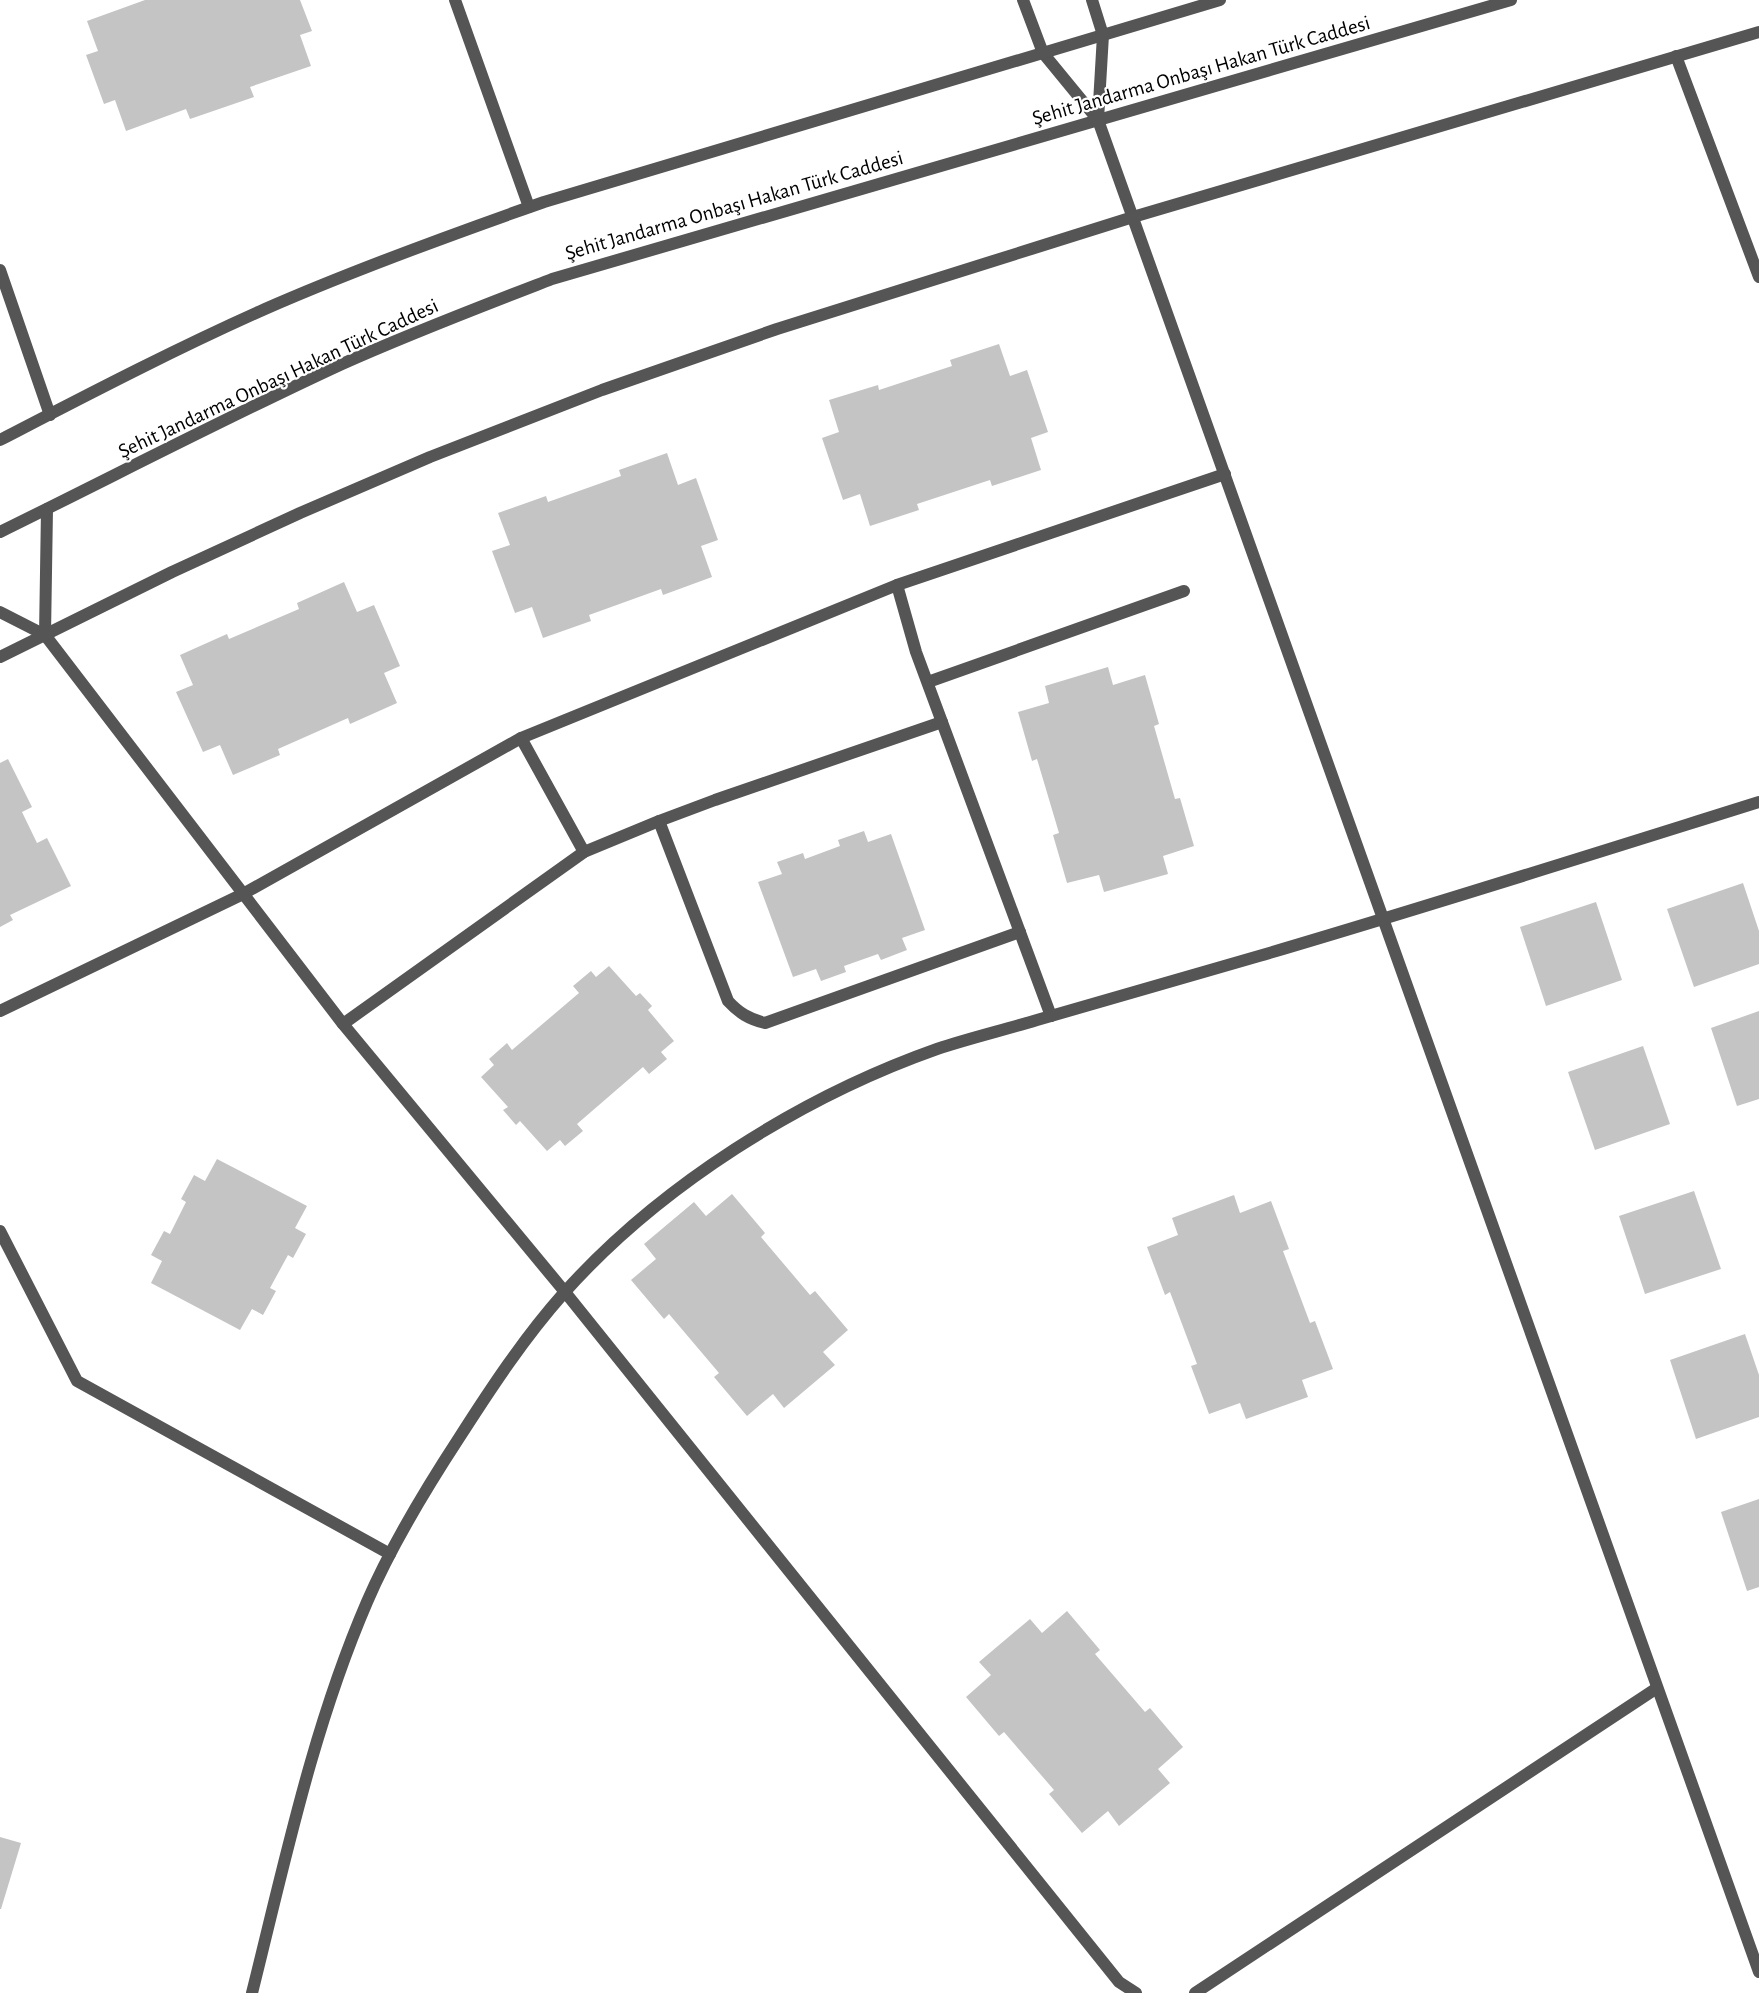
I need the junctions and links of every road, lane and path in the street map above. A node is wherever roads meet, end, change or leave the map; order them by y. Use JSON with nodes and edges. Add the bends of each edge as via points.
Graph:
{"nodes":[{"id":1,"x":455,"y":0,"type":"edge"},
{"id":2,"x":1023,"y":0,"type":"edge"},
{"id":3,"x":1092,"y":0,"type":"edge"},
{"id":4,"x":1220,"y":0,"type":"edge"},
{"id":5,"x":1511,"y":0,"type":"edge"},
{"id":6,"x":1759,"y":32,"type":"edge"},
{"id":7,"x":1103,"y":35,"type":"junction"},
{"id":8,"x":1043,"y":53,"type":"junction"},
{"id":9,"x":1676,"y":56,"type":"junction"},
{"id":10,"x":1098,"y":120,"type":"junction"},
{"id":11,"x":529,"y":207,"type":"junction"},
{"id":12,"x":1133,"y":217,"type":"junction"},
{"id":13,"x":0,"y":270,"type":"edge"},
{"id":14,"x":1759,"y":277,"type":"edge"},
{"id":15,"x":50,"y":414,"type":"junction"},
{"id":16,"x":0,"y":440,"type":"edge"},
{"id":17,"x":1225,"y":474,"type":"junction"},
{"id":18,"x":47,"y":509,"type":"junction"},
{"id":19,"x":0,"y":532,"type":"edge"},
{"id":20,"x":897,"y":585,"type":"junction"},
{"id":21,"x":1184,"y":591,"type":"dead end"},
{"id":22,"x":0,"y":612,"type":"edge"},
{"id":23,"x":45,"y":635,"type":"junction"},
{"id":24,"x":0,"y":657,"type":"edge"},
{"id":25,"x":928,"y":682,"type":"junction"},
{"id":26,"x":942,"y":722,"type":"junction"},
{"id":27,"x":521,"y":738,"type":"junction"},
{"id":28,"x":1759,"y":802,"type":"edge"},
{"id":29,"x":658,"y":821,"type":"junction"},
{"id":30,"x":584,"y":852,"type":"junction"},
{"id":31,"x":243,"y":894,"type":"junction"},
{"id":32,"x":1384,"y":920,"type":"junction"},
{"id":33,"x":1020,"y":932,"type":"junction"},
{"id":34,"x":0,"y":1011,"type":"edge"},
{"id":35,"x":1051,"y":1016,"type":"junction"},
{"id":36,"x":343,"y":1024,"type":"junction"},
{"id":37,"x":0,"y":1231,"type":"edge"},
{"id":38,"x":565,"y":1292,"type":"junction"},
{"id":39,"x":390,"y":1554,"type":"junction"},
{"id":40,"x":1658,"y":1688,"type":"junction"},
{"id":41,"x":1759,"y":1972,"type":"edge"},
{"id":42,"x":252,"y":1993,"type":"edge"},
{"id":43,"x":1136,"y":1993,"type":"edge"},
{"id":44,"x":1195,"y":1993,"type":"edge"}],
"edges":[{"from":1,"to":11,"type":"street"},
{"from":2,"to":8,"type":"street"},
{"from":3,"to":7,"type":"street"},
{"from":4,"to":7,"type":"street"},
{"from":5,"to":10,"type":"street","name":"Şehit Jandarma Onbaşı Hakan Türk Caddesi"},
{"from":6,"to":9,"type":"street"},
{"from":7,"to":8,"type":"street"},
{"from":7,"to":10,"type":"street"},
{"from":8,"to":10,"type":"street"},
{"from":8,"to":11,"type":"street"},
{"from":9,"to":12,"type":"street"},
{"from":9,"to":14,"type":"street"},
{"from":10,"to":12,"type":"street"},
{"from":10,"to":18,"type":"street","name":"Şehit Jandarma Onbaşı Hakan Türk Caddesi","via":[[552,279],[343,364]]},
{"from":11,"to":15,"type":"street","via":[[358,269]]},
{"from":12,"to":17,"type":"street"},
{"from":12,"to":23,"type":"street","via":[[777,328],[602,390],[300,513]]},
{"from":13,"to":15,"type":"street"},
{"from":15,"to":16,"type":"street"},
{"from":17,"to":20,"type":"street"},
{"from":17,"to":32,"type":"street"},
{"from":18,"to":19,"type":"street","name":"Şehit Jandarma Onbaşı Hakan Türk Caddesi"},
{"from":18,"to":23,"type":"street"},
{"from":20,"to":25,"type":"street"},
{"from":20,"to":27,"type":"street"},
{"from":21,"to":25,"type":"street"},
{"from":22,"to":23,"type":"street"},
{"from":23,"to":24,"type":"street"},
{"from":23,"to":31,"type":"street"},
{"from":25,"to":26,"type":"street"},
{"from":26,"to":29,"type":"street"},
{"from":26,"to":33,"type":"street"},
{"from":27,"to":30,"type":"street"},
{"from":27,"to":31,"type":"street"},
{"from":28,"to":32,"type":"street"},
{"from":29,"to":30,"type":"street"},
{"from":29,"to":33,"type":"street","via":[[728,1001],[755,1021],[765,1023]]},
{"from":30,"to":36,"type":"street"},
{"from":31,"to":34,"type":"street"},
{"from":31,"to":36,"type":"street"},
{"from":32,"to":35,"type":"street"},
{"from":32,"to":40,"type":"street"},
{"from":33,"to":35,"type":"street"},
{"from":35,"to":38,"type":"street","via":[[937,1049],[826,1097],[773,1126],[661,1203],[609,1247]]},
{"from":36,"to":38,"type":"street"},
{"from":37,"to":39,"type":"street","via":[[77,1381]]},
{"from":38,"to":39,"type":"street","via":[[525,1339],[490,1390]]},
{"from":38,"to":43,"type":"street","via":[[1119,1982]]},
{"from":39,"to":42,"type":"street","via":[[341,1666],[318,1731]]},
{"from":40,"to":41,"type":"street"},
{"from":40,"to":44,"type":"street"}]}
